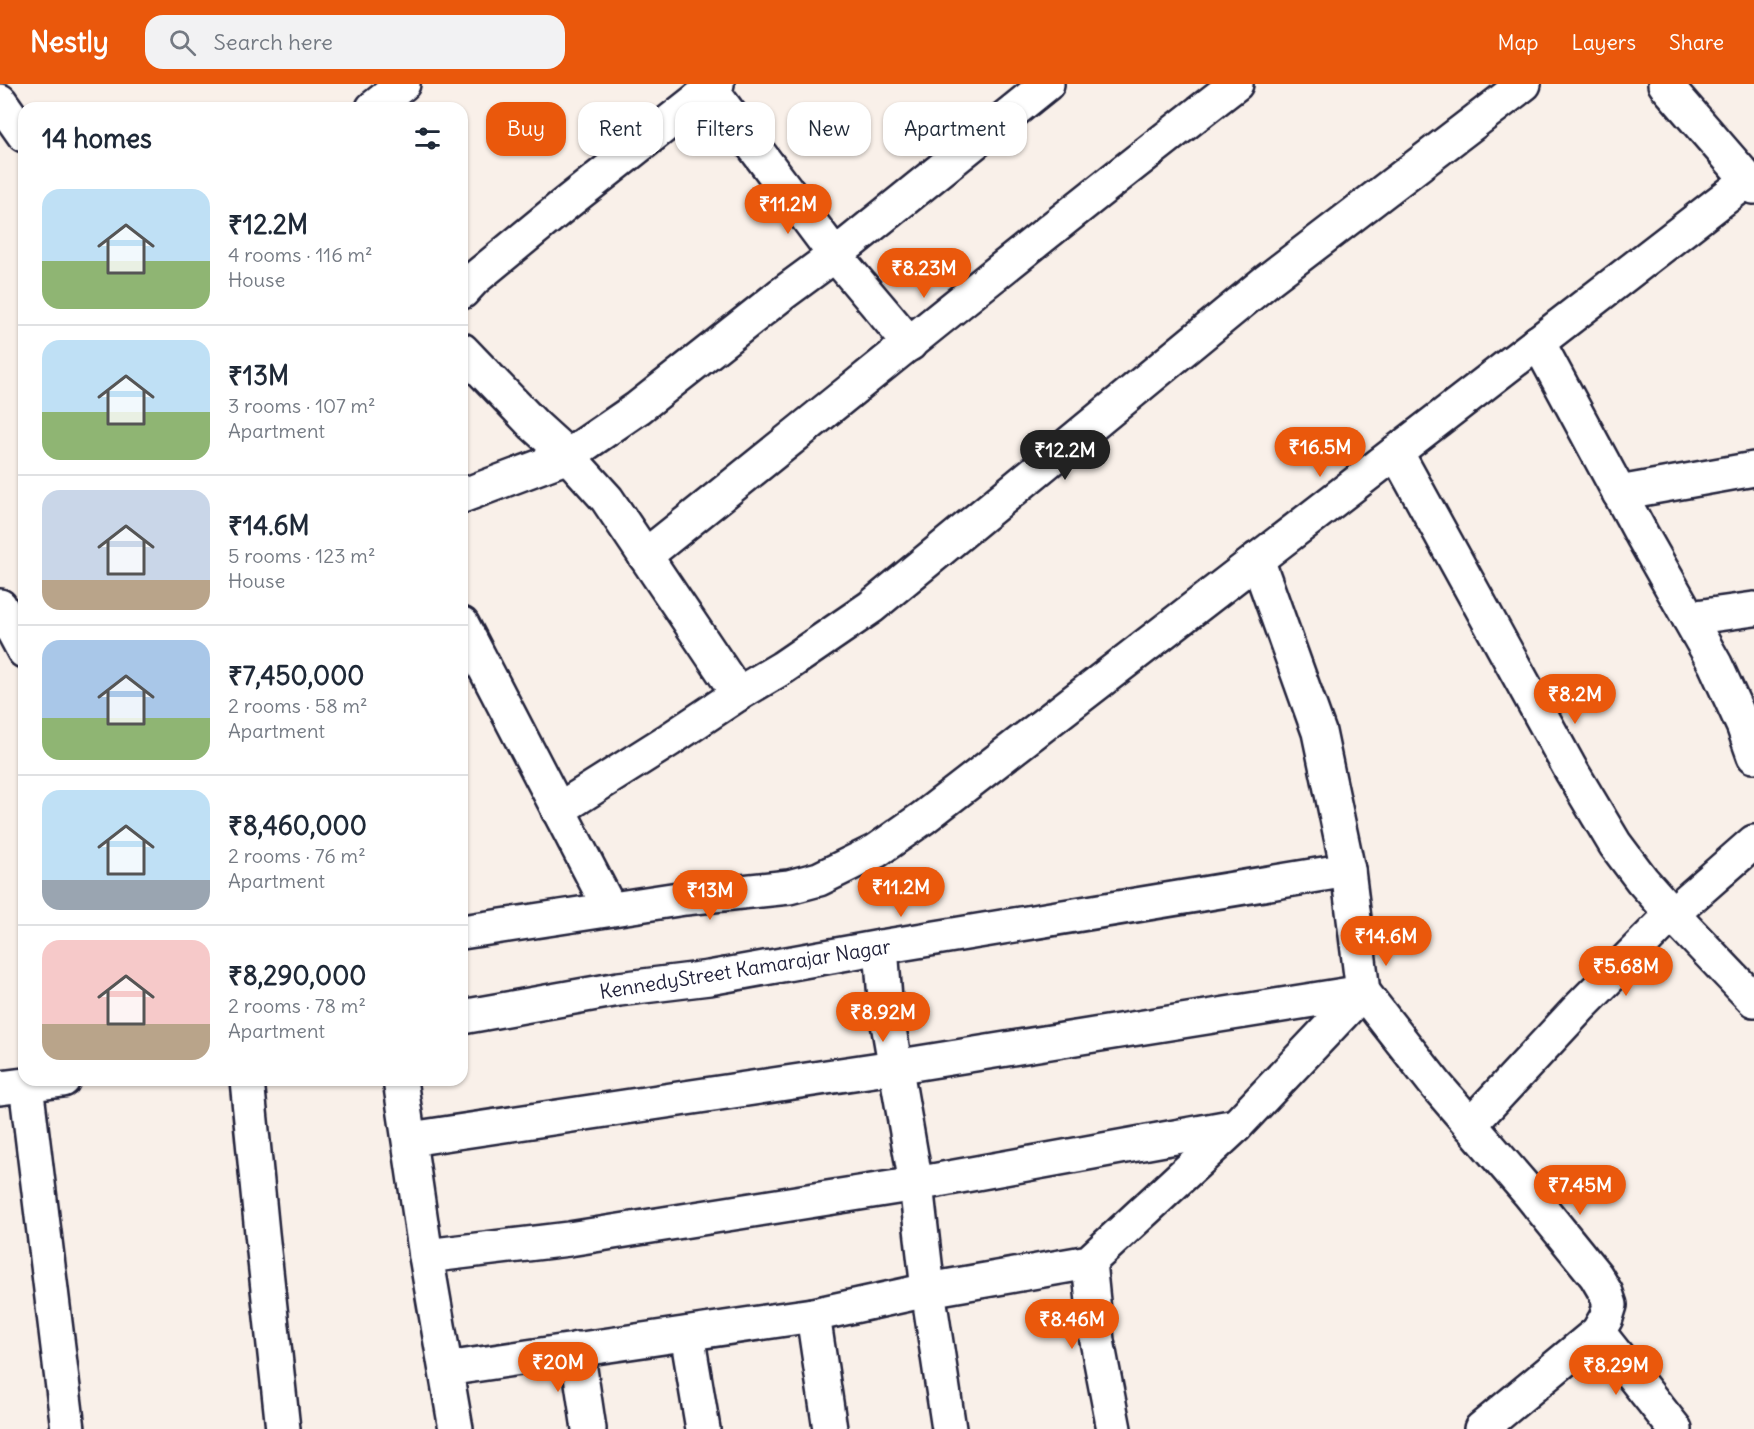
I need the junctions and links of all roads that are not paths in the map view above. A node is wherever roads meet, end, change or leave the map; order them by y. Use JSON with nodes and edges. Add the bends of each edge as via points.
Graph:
{"nodes":[{"id":1,"x":403,"y":84,"type":"edge"},
{"id":2,"x":1047,"y":84,"type":"edge"},
{"id":3,"x":1236,"y":84,"type":"edge"},
{"id":4,"x":1524,"y":84,"type":"edge"},
{"id":5,"x":1665,"y":84,"type":"edge"},
{"id":6,"x":712,"y":86,"type":"edge"},
{"id":7,"x":0,"y":101,"type":"edge"},
{"id":8,"x":380,"y":102,"type":"edge"},
{"id":9,"x":18,"y":126,"type":"edge"},
{"id":10,"x":1751,"y":183,"type":"edge"},
{"id":11,"x":835,"y":255,"type":"junction"},
{"id":12,"x":468,"y":286,"type":"edge"},
{"id":13,"x":1538,"y":342,"type":"junction"},
{"id":14,"x":910,"y":344,"type":"junction"},
{"id":15,"x":468,"y":356,"type":"edge"},
{"id":16,"x":1396,"y":452,"type":"junction"},
{"id":17,"x":568,"y":456,"type":"junction"},
{"id":18,"x":1754,"y":469,"type":"edge"},
{"id":19,"x":1619,"y":493,"type":"junction"},
{"id":20,"x":468,"y":494,"type":"edge"},
{"id":21,"x":645,"y":556,"type":"junction"},
{"id":22,"x":1257,"y":559,"type":"junction"},
{"id":23,"x":0,"y":606,"type":"edge"},
{"id":24,"x":1754,"y":609,"type":"edge"},
{"id":25,"x":1689,"y":618,"type":"junction"},
{"id":26,"x":468,"y":636,"type":"edge"},
{"id":27,"x":18,"y":640,"type":"edge"},
{"id":28,"x":738,"y":694,"type":"junction"},
{"id":29,"x":1754,"y":756,"type":"edge"},
{"id":30,"x":558,"y":810,"type":"junction"},
{"id":31,"x":1754,"y":842,"type":"edge"},
{"id":32,"x":1348,"y":870,"type":"junction"},
{"id":33,"x":610,"y":909,"type":"junction"},
{"id":34,"x":1672,"y":914,"type":"junction"},
{"id":35,"x":468,"y":931,"type":"edge"},
{"id":36,"x":881,"y":947,"type":"junction"},
{"id":37,"x":1363,"y":992,"type":"junction"},
{"id":38,"x":1754,"y":1000,"type":"edge"},
{"id":39,"x":468,"y":1016,"type":"edge"},
{"id":40,"x":894,"y":1067,"type":"junction"},
{"id":41,"x":249,"y":1086,"type":"edge"},
{"id":42,"x":401,"y":1086,"type":"edge"},
{"id":43,"x":13,"y":1087,"type":"edge"},
{"id":44,"x":1470,"y":1125,"type":"junction"},
{"id":45,"x":1236,"y":1126,"type":"junction"},
{"id":46,"x":410,"y":1139,"type":"junction"},
{"id":47,"x":916,"y":1184,"type":"junction"},
{"id":48,"x":426,"y":1256,"type":"junction"},
{"id":49,"x":1089,"y":1262,"type":"junction"},
{"id":50,"x":928,"y":1290,"type":"junction"},
{"id":51,"x":813,"y":1315,"type":"junction"},
{"id":52,"x":1598,"y":1332,"type":"junction"},
{"id":53,"x":687,"y":1334,"type":"junction"},
{"id":54,"x":577,"y":1349,"type":"junction"},
{"id":55,"x":446,"y":1369,"type":"junction"},
{"id":56,"x":68,"y":1429,"type":"edge"},
{"id":57,"x":283,"y":1429,"type":"edge"},
{"id":58,"x":456,"y":1429,"type":"edge"},
{"id":59,"x":589,"y":1429,"type":"edge"},
{"id":60,"x":703,"y":1429,"type":"edge"},
{"id":61,"x":830,"y":1429,"type":"edge"},
{"id":62,"x":949,"y":1429,"type":"edge"},
{"id":63,"x":1114,"y":1429,"type":"edge"},
{"id":64,"x":1481,"y":1429,"type":"edge"},
{"id":65,"x":1675,"y":1429,"type":"edge"}],
"edges":[{"from":1,"to":8,"type":"street"},
{"from":2,"to":11,"type":"street"},
{"from":3,"to":14,"type":"street"},
{"from":4,"to":28,"type":"street","via":[[1268,280],[870,607]]},
{"from":5,"to":10,"type":"street"},
{"from":6,"to":11,"type":"street"},
{"from":6,"to":12,"type":"street"},
{"from":7,"to":9,"type":"street"},
{"from":10,"to":13,"type":"street"},
{"from":11,"to":14,"type":"street"},
{"from":11,"to":17,"type":"street","via":[[638,408]]},
{"from":13,"to":16,"type":"street"},
{"from":13,"to":19,"type":"street"},
{"from":14,"to":21,"type":"street"},
{"from":15,"to":17,"type":"street"},
{"from":16,"to":22,"type":"street"},
{"from":16,"to":34,"type":"street","via":[[1577,781],[1615,844]]},
{"from":17,"to":20,"type":"street"},
{"from":17,"to":21,"type":"street","via":[[607,499]]},
{"from":18,"to":19,"type":"street"},
{"from":19,"to":25,"type":"street"},
{"from":21,"to":28,"type":"street"},
{"from":22,"to":32,"type":"street","via":[[1319,732]]},
{"from":22,"to":33,"type":"street","via":[[876,851],[819,879],[789,887]]},
{"from":23,"to":27,"type":"street"},
{"from":24,"to":25,"type":"street"},
{"from":25,"to":29,"type":"street","via":[[1715,664]]},
{"from":26,"to":30,"type":"street"},
{"from":28,"to":30,"type":"street"},
{"from":30,"to":33,"type":"street"},
{"from":31,"to":34,"type":"street"},
{"from":32,"to":36,"type":"street","name":"KennedyStreet Kamarajar Nagar"},
{"from":32,"to":37,"type":"street"},
{"from":33,"to":35,"type":"street"},
{"from":34,"to":38,"type":"street"},
{"from":34,"to":44,"type":"street"},
{"from":36,"to":39,"type":"street","name":"KennedyStreet Kamarajar Nagar"},
{"from":36,"to":40,"type":"street"},
{"from":37,"to":40,"type":"street"},
{"from":37,"to":44,"type":"street"},
{"from":37,"to":45,"type":"street"},
{"from":40,"to":46,"type":"street"},
{"from":40,"to":47,"type":"street"},
{"from":41,"to":57,"type":"street"},
{"from":42,"to":46,"type":"street"},
{"from":43,"to":56,"type":"street"},
{"from":44,"to":52,"type":"street","via":[[1596,1276],[1610,1305]]},
{"from":45,"to":47,"type":"street"},
{"from":45,"to":49,"type":"street"},
{"from":46,"to":48,"type":"street"},
{"from":47,"to":48,"type":"street","via":[[569,1239]]},
{"from":47,"to":50,"type":"street"},
{"from":48,"to":55,"type":"street"},
{"from":49,"to":50,"type":"street"},
{"from":49,"to":63,"type":"street","via":[[1096,1341]]},
{"from":50,"to":51,"type":"street"},
{"from":50,"to":62,"type":"street"},
{"from":51,"to":53,"type":"street"},
{"from":51,"to":61,"type":"street"},
{"from":52,"to":64,"type":"street"},
{"from":52,"to":65,"type":"street"},
{"from":53,"to":54,"type":"street"},
{"from":53,"to":60,"type":"street"},
{"from":54,"to":55,"type":"street"},
{"from":54,"to":59,"type":"street"},
{"from":55,"to":58,"type":"street"}]}
